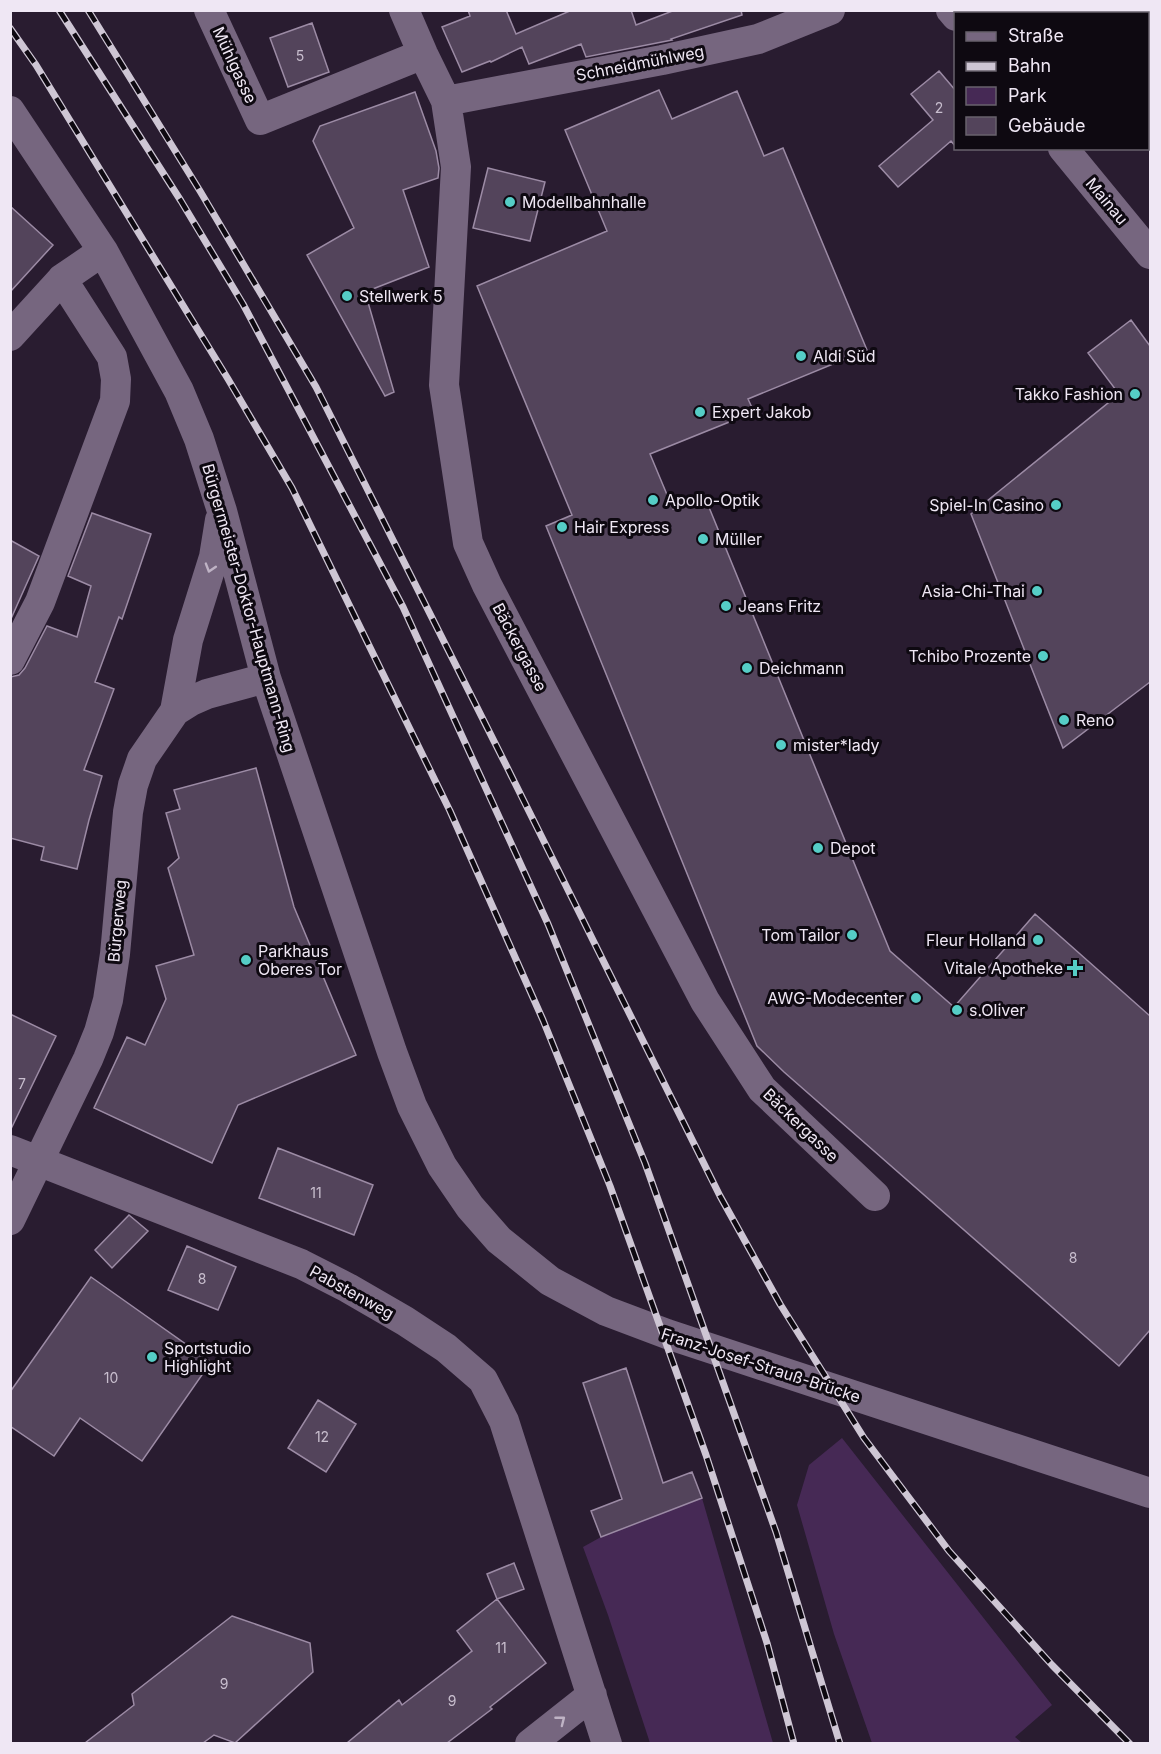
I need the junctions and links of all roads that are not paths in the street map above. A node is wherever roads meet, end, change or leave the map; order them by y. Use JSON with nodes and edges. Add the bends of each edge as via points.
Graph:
{"nodes":[{"id":1,"x":209,"y":10,"type":"edge"},
{"id":2,"x":404,"y":10,"type":"edge"},
{"id":3,"x":830,"y":10,"type":"edge"},
{"id":4,"x":423,"y":54,"type":"junction"},
{"id":5,"x":446,"y":101,"type":"junction"},
{"id":6,"x":10,"y":111,"type":"edge"},
{"id":7,"x":1065,"y":150,"type":"edge"},
{"id":8,"x":103,"y":250,"type":"junction"},
{"id":9,"x":1150,"y":254,"type":"edge"},
{"id":10,"x":62,"y":279,"type":"junction"},
{"id":11,"x":10,"y":336,"type":"edge"},
{"id":12,"x":222,"y":511,"type":"junction"},
{"id":13,"x":10,"y":660,"type":"edge"},
{"id":14,"x":266,"y":678,"type":"junction"},
{"id":15,"x":175,"y":711,"type":"junction"},
{"id":16,"x":10,"y":1150,"type":"edge"},
{"id":17,"x":38,"y":1162,"type":"junction"},
{"id":18,"x":442,"y":1166,"type":"joint"},
{"id":19,"x":875,"y":1196,"type":"dead end"},
{"id":20,"x":10,"y":1220,"type":"edge"},
{"id":21,"x":1139,"y":1489,"type":"edge"},
{"id":22,"x":592,"y":1695,"type":"junction"},
{"id":23,"x":530,"y":1743,"type":"edge"},
{"id":24,"x":606,"y":1743,"type":"edge"}],
"edges":[{"from":1,"to":4,"type":"street","name":"Mühlgasse","via":[[260,120]]},
{"from":2,"to":4,"type":"street","name":"Bäckergasse"},
{"from":3,"to":5,"type":"street","name":"Schneidmühlweg","via":[[758,39]]},
{"from":4,"to":5,"type":"street","name":"Bäckergasse"},
{"from":5,"to":19,"type":"street","name":"Bäckergasse","via":[[456,167],[444,385],[468,543],[705,1001],[762,1089]]},
{"from":6,"to":8,"type":"street","name":"Bürgermeister-Doktor-Hauptmann-Ring"},
{"from":7,"to":9,"type":"street","name":"Mainau"},
{"from":8,"to":10,"type":"street"},
{"from":8,"to":12,"type":"street","name":"Bürgermeister-Doktor-Hauptmann-Ring","via":[[179,391]]},
{"from":10,"to":11,"type":"street"},
{"from":10,"to":13,"type":"street","via":[[112,357],[115,401],[40,602]]},
{"from":12,"to":14,"type":"street","name":"Bürgermeister-Doktor-Hauptmann-Ring"},
{"from":12,"to":15,"type":"street","one_way":true,"via":[[214,557],[188,640]]},
{"from":14,"to":15,"type":"street","name":"Bürgerweg","via":[[207,694]]},
{"from":14,"to":18,"type":"street","name":"Bürgermeister-Doktor-Hauptmann-Ring","via":[[392,1052],[412,1106]]},
{"from":15,"to":17,"type":"street","name":"Bürgerweg","via":[[142,759],[134,785],[108,1000],[99,1032]]},
{"from":16,"to":17,"type":"street","name":"Pabstenweg"},
{"from":17,"to":20,"type":"street","name":"Bürgerweg"},
{"from":17,"to":22,"type":"street","name":"Pabstenweg","via":[[301,1264],[446,1348],[483,1380],[504,1421]]},
{"from":18,"to":21,"type":"street","name":"Franz-Josef-Strauß-Brücke","via":[[499,1240],[550,1281],[606,1311]]},
{"from":23,"to":22,"type":"street","one_way":true},
{"from":22,"to":24,"type":"street","name":"Pabstenweg"}]}
